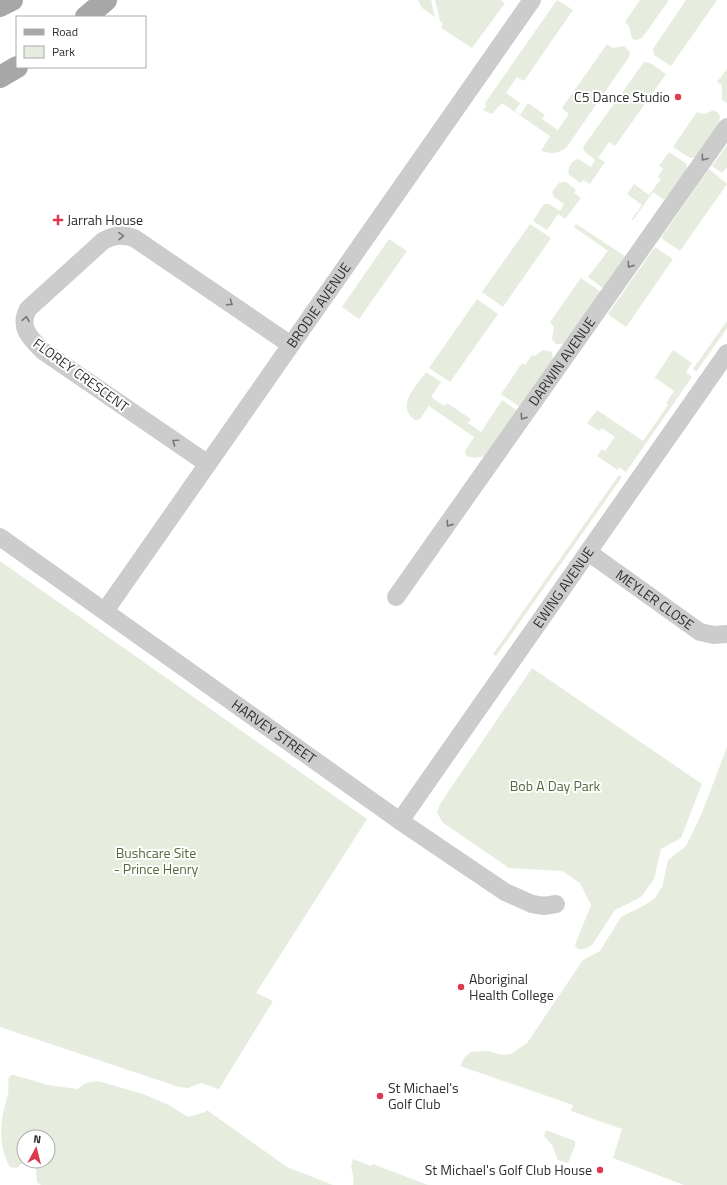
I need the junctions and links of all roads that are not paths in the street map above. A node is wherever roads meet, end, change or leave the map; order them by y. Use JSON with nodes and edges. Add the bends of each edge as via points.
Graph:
{"nodes":[{"id":1,"x":12,"y":0,"type":"edge"},
{"id":2,"x":106,"y":0,"type":"edge"},
{"id":3,"x":532,"y":0,"type":"edge"},
{"id":4,"x":0,"y":6,"type":"edge"},
{"id":5,"x":87,"y":16,"type":"edge"},
{"id":6,"x":16,"y":68,"type":"edge"},
{"id":7,"x":0,"y":77,"type":"edge"},
{"id":8,"x":727,"y":126,"type":"edge"},
{"id":9,"x":291,"y":345,"type":"junction"},
{"id":10,"x":727,"y":354,"type":"edge"},
{"id":11,"x":208,"y":464,"type":"junction"},
{"id":12,"x":0,"y":537,"type":"edge"},
{"id":13,"x":588,"y":552,"type":"junction"},
{"id":14,"x":396,"y":597,"type":"dead end"},
{"id":15,"x":105,"y":611,"type":"junction"},
{"id":16,"x":727,"y":634,"type":"edge"},
{"id":17,"x":400,"y":821,"type":"junction"},
{"id":18,"x":556,"y":904,"type":"dead end"}],
"edges":[{"from":1,"to":4,"type":"main road"},
{"from":2,"to":5,"type":"main road"},
{"from":3,"to":9,"type":"street","name":"BRODIE AVENUE"},
{"from":6,"to":7,"type":"main road"},
{"from":8,"to":14,"type":"street","name":"DARWIN AVENUE","one_way":true},
{"from":9,"to":11,"type":"street","name":"BRODIE AVENUE"},
{"from":11,"to":9,"type":"street","name":"FLOREY CRESCENT","one_way":true,"via":[[43,351],[26,331],[25,319],[28,309],[103,242],[110,237],[122,235],[134,238]]},
{"from":10,"to":13,"type":"street","name":"EWING AVENUE"},
{"from":11,"to":15,"type":"street","name":"BRODIE AVENUE"},
{"from":12,"to":15,"type":"street","name":"HARVEY STREET"},
{"from":13,"to":16,"type":"street","name":"MEYLER CLOSE","via":[[700,632]]},
{"from":13,"to":17,"type":"street","name":"EWING AVENUE"},
{"from":15,"to":17,"type":"street","name":"HARVEY STREET"},
{"from":17,"to":18,"type":"street","name":"HARVEY STREET","via":[[509,895],[532,904]]}]}
